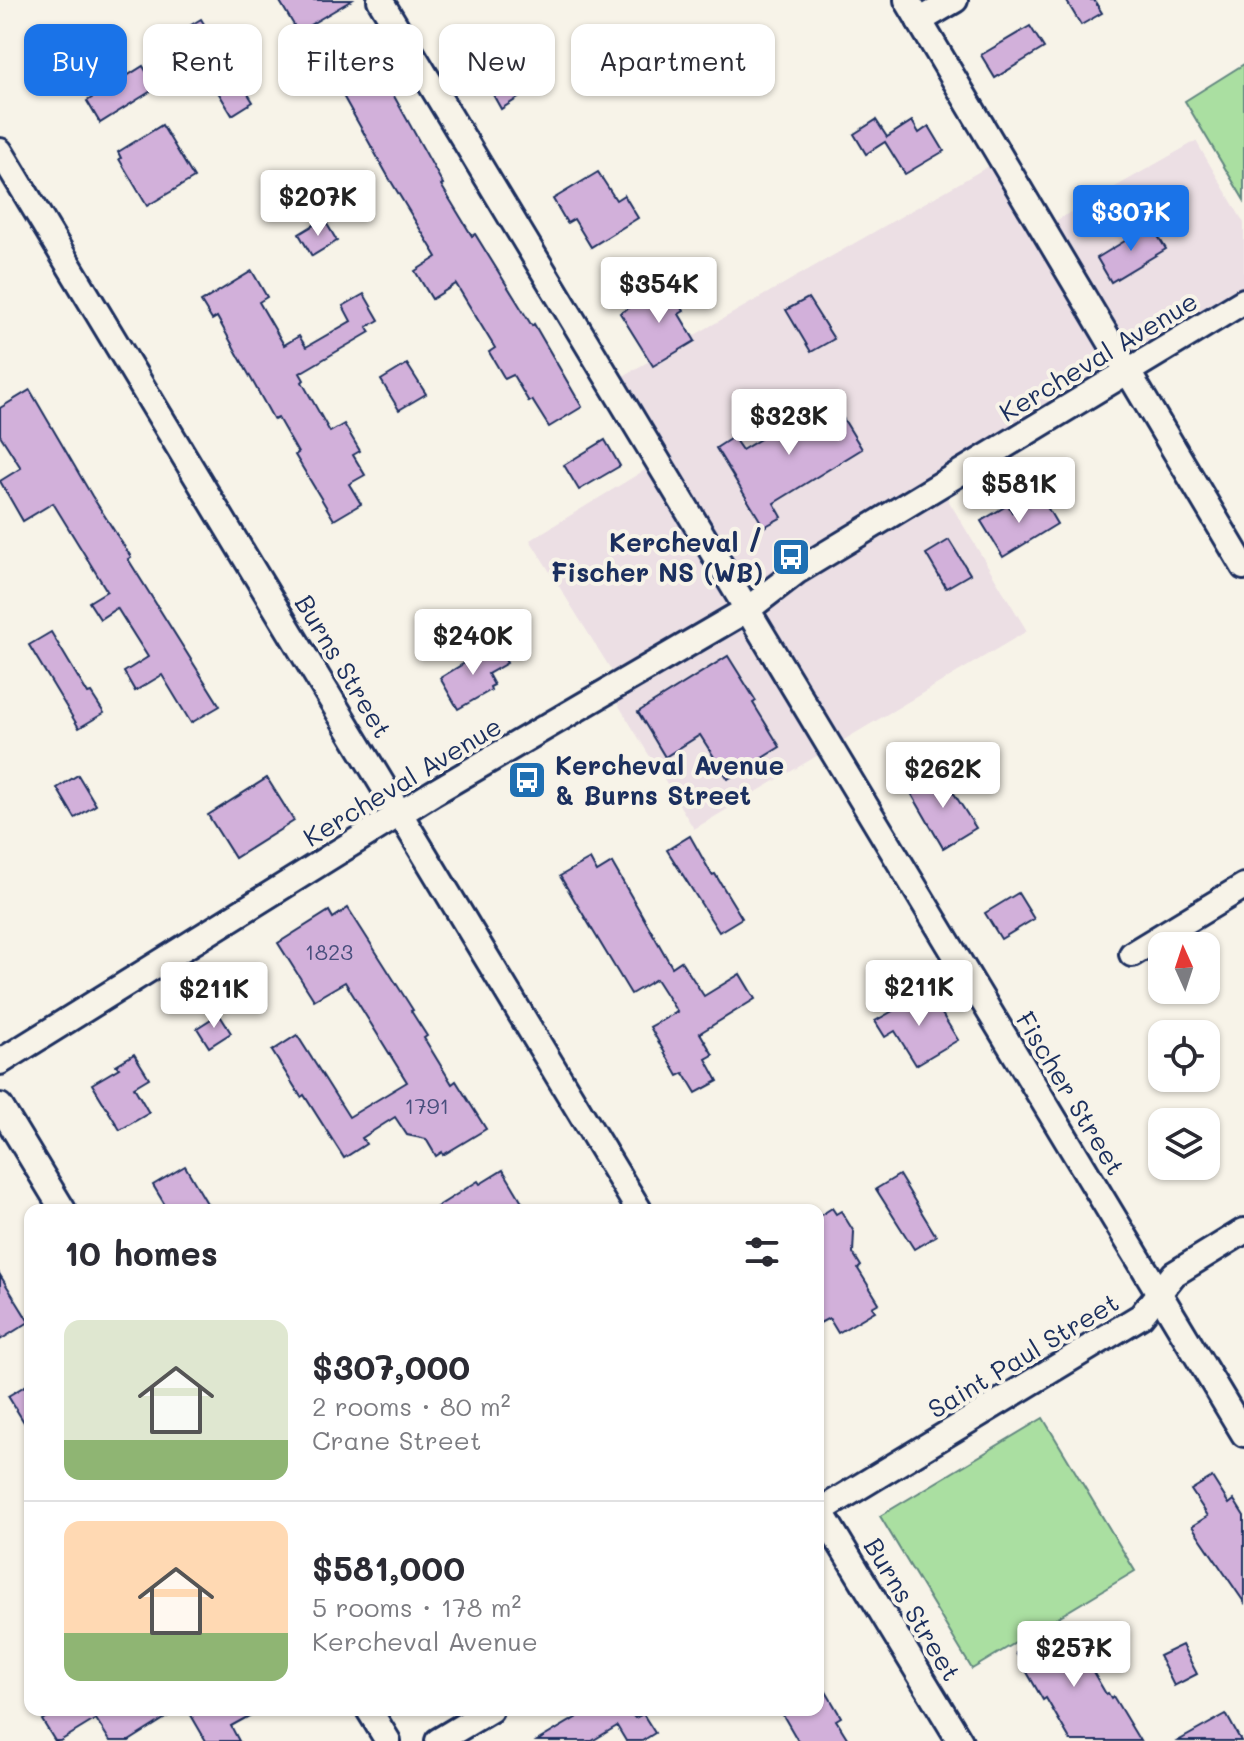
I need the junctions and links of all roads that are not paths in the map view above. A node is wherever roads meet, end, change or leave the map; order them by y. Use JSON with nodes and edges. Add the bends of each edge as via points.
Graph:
{"nodes":[{"id":1,"x":380,"y":0,"type":"edge"},
{"id":2,"x":907,"y":0,"type":"edge"},
{"id":3,"x":955,"y":0,"type":"edge"},
{"id":4,"x":919,"y":21,"type":"junction"},
{"id":5,"x":0,"y":151,"type":"edge"},
{"id":6,"x":1244,"y":301,"type":"edge"},
{"id":7,"x":1126,"y":372,"type":"junction"},
{"id":8,"x":1244,"y":567,"type":"edge"},
{"id":9,"x":748,"y":609,"type":"junction"},
{"id":10,"x":401,"y":814,"type":"junction"},
{"id":11,"x":1244,"y":886,"type":"edge"},
{"id":12,"x":1132,"y":954,"type":"dead end"},
{"id":13,"x":0,"y":1062,"type":"edge"},
{"id":14,"x":0,"y":1106,"type":"edge"},
{"id":15,"x":59,"y":1204,"type":"edge"},
{"id":16,"x":635,"y":1204,"type":"edge"},
{"id":17,"x":1244,"y":1231,"type":"edge"},
{"id":18,"x":1159,"y":1293,"type":"junction"},
{"id":19,"x":1244,"y":1434,"type":"edge"},
{"id":20,"x":824,"y":1507,"type":"edge"},
{"id":21,"x":824,"y":1518,"type":"edge"},
{"id":22,"x":373,"y":1716,"type":"edge"},
{"id":23,"x":480,"y":1716,"type":"edge"},
{"id":24,"x":388,"y":1741,"type":"edge"},
{"id":25,"x":438,"y":1741,"type":"edge"},
{"id":26,"x":960,"y":1741,"type":"edge"}],
"edges":[{"from":1,"to":9,"type":"street","name":"Fischer Street"},
{"from":2,"to":4,"type":"street"},
{"from":3,"to":4,"type":"street"},
{"from":4,"to":7,"type":"street"},
{"from":5,"to":10,"type":"street","name":"Burns Street"},
{"from":6,"to":7,"type":"street","name":"Kercheval Avenue"},
{"from":7,"to":8,"type":"street"},
{"from":7,"to":9,"type":"street","name":"Kercheval Avenue","via":[[796,572]]},
{"from":9,"to":10,"type":"street","name":"Kercheval Avenue"},
{"from":9,"to":18,"type":"street","name":"Fischer Street"},
{"from":10,"to":13,"type":"street","name":"Kercheval Avenue"},
{"from":10,"to":16,"type":"street","name":"Burns Street"},
{"from":11,"to":12,"type":"street"},
{"from":14,"to":15,"type":"street"},
{"from":17,"to":18,"type":"street","name":"Saint Paul Street","via":[[1174,1274]]},
{"from":18,"to":19,"type":"street","name":"Fischer Street"},
{"from":18,"to":20,"type":"street","name":"Saint Paul Street","via":[[1141,1316]]},
{"from":21,"to":26,"type":"street","name":"Burns Street"},
{"from":22,"to":24,"type":"street"},
{"from":23,"to":25,"type":"street"}]}
